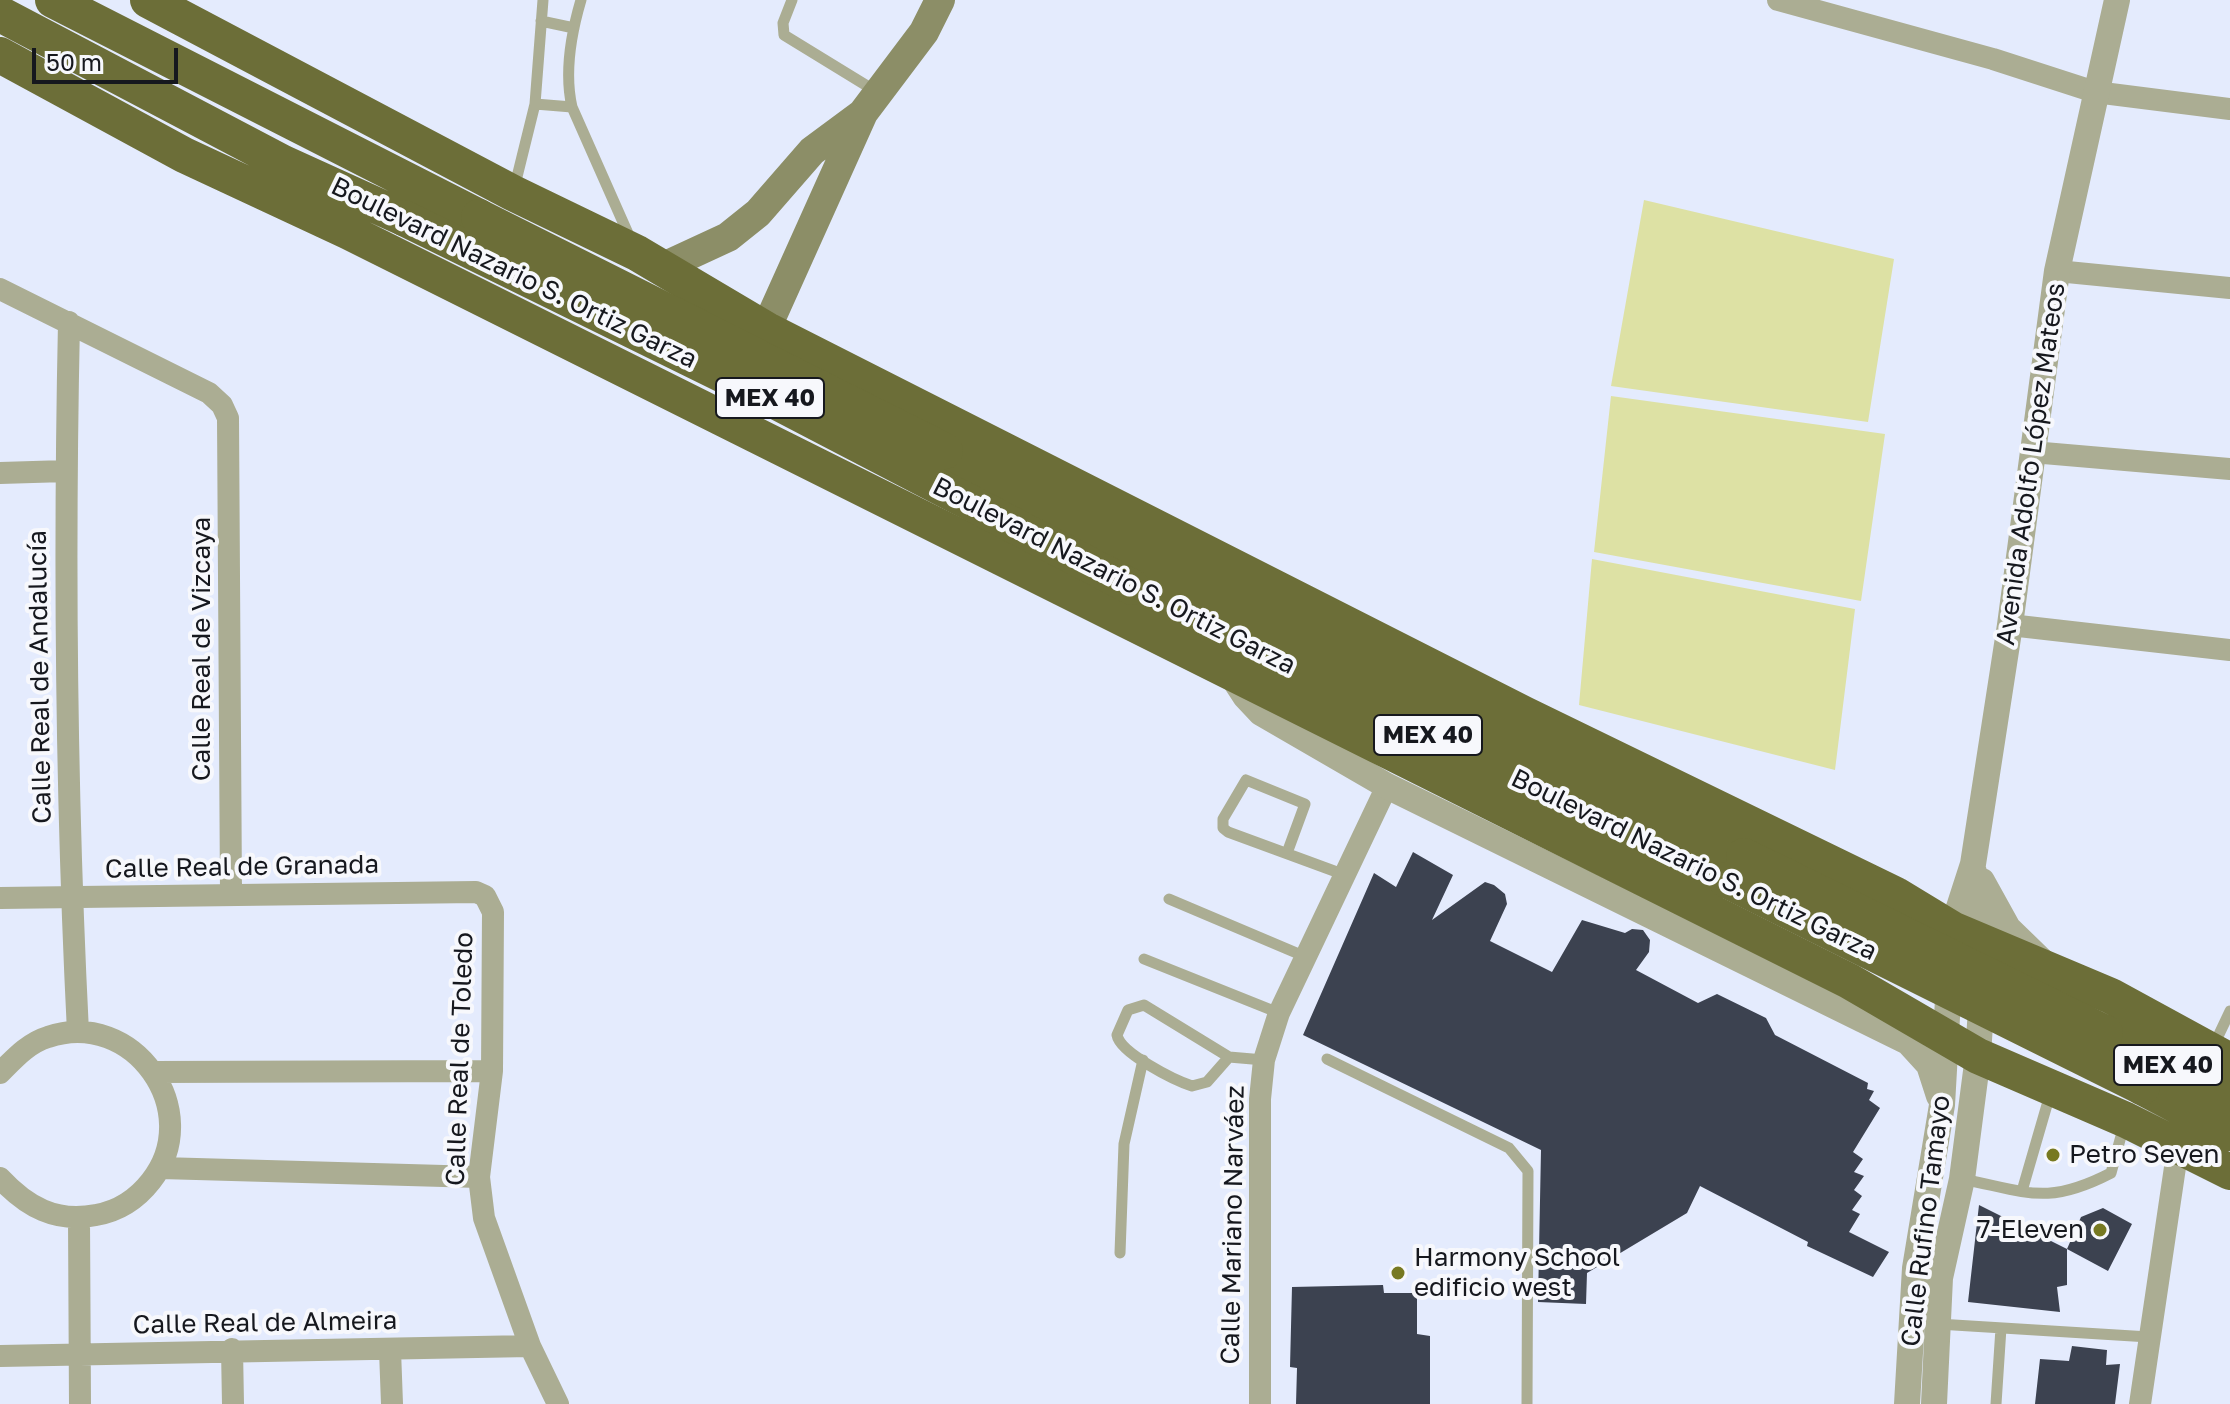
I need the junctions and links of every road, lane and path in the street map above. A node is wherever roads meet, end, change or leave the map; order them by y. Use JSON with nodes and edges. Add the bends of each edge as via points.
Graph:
{"nodes":[{"id":1,"x":53,"y":0,"type":"edge"},
{"id":2,"x":148,"y":0,"type":"edge"},
{"id":3,"x":543,"y":0,"type":"edge"},
{"id":4,"x":581,"y":0,"type":"edge"},
{"id":5,"x":792,"y":0,"type":"edge"},
{"id":6,"x":940,"y":0,"type":"edge"},
{"id":7,"x":1778,"y":0,"type":"edge"},
{"id":8,"x":2117,"y":0,"type":"edge"},
{"id":9,"x":0,"y":14,"type":"edge"},
{"id":10,"x":541,"y":21,"type":"junction"},
{"id":11,"x":574,"y":28,"type":"junction"},
{"id":12,"x":252,"y":54,"type":"junction"},
{"id":13,"x":0,"y":55,"type":"edge"},
{"id":14,"x":2095,"y":92,"type":"junction"},
{"id":15,"x":870,"y":102,"type":"junction"},
{"id":16,"x":535,"y":104,"type":"junction"},
{"id":17,"x":572,"y":107,"type":"junction"},
{"id":18,"x":2230,"y":109,"type":"edge"},
{"id":19,"x":272,"y":157,"type":"junction"},
{"id":20,"x":363,"y":160,"type":"junction"},
{"id":21,"x":513,"y":193,"type":"junction"},
{"id":22,"x":347,"y":231,"type":"junction"},
{"id":23,"x":649,"y":261,"type":"junction"},
{"id":24,"x":2057,"y":271,"type":"junction"},
{"id":25,"x":2230,"y":288,"type":"edge"},
{"id":26,"x":0,"y":289,"type":"edge"},
{"id":27,"x":69,"y":322,"type":"junction"},
{"id":28,"x":767,"y":330,"type":"junction"},
{"id":29,"x":722,"y":417,"type":"junction"},
{"id":30,"x":2032,"y":452,"type":"junction"},
{"id":31,"x":2230,"y":469,"type":"edge"},
{"id":32,"x":66,"y":471,"type":"junction"},
{"id":33,"x":0,"y":473,"type":"edge"},
{"id":34,"x":1019,"y":565,"type":"junction"},
{"id":35,"x":2010,"y":625,"type":"junction"},
{"id":36,"x":2230,"y":650,"type":"edge"},
{"id":37,"x":1295,"y":669,"type":"junction"},
{"id":38,"x":1230,"y":673,"type":"junction"},
{"id":39,"x":1459,"y":714,"type":"junction"},
{"id":40,"x":1524,"y":714,"type":"junction"},
{"id":41,"x":1387,"y":786,"type":"junction"},
{"id":42,"x":1287,"y":853,"type":"junction"},
{"id":43,"x":1973,"y":864,"type":"junction"},
{"id":44,"x":1735,"y":868,"type":"junction"},
{"id":45,"x":1345,"y":875,"type":"junction"},
{"id":46,"x":231,"y":894,"type":"junction"},
{"id":47,"x":1896,"y":895,"type":"junction"},
{"id":48,"x":485,"y":896,"type":"joint"},
{"id":49,"x":0,"y":898,"type":"edge"},
{"id":50,"x":71,"y":898,"type":"junction"},
{"id":51,"x":1169,"y":899,"type":"dead end"},
{"id":52,"x":1952,"y":929,"type":"junction"},
{"id":53,"x":1985,"y":944,"type":"junction"},
{"id":54,"x":1306,"y":957,"type":"junction"},
{"id":55,"x":1144,"y":959,"type":"dead end"},
{"id":56,"x":2050,"y":969,"type":"junction"},
{"id":57,"x":1849,"y":981,"type":"junction"},
{"id":58,"x":2111,"y":996,"type":"junction"},
{"id":59,"x":2230,"y":1011,"type":"edge"},
{"id":60,"x":1279,"y":1013,"type":"junction"},
{"id":61,"x":78,"y":1032,"type":"junction"},
{"id":62,"x":1963,"y":1047,"type":"junction"},
{"id":63,"x":2220,"y":1056,"type":"edge"},
{"id":64,"x":1229,"y":1057,"type":"junction"},
{"id":65,"x":1327,"y":1059,"type":"dead end"},
{"id":66,"x":1143,"y":1060,"type":"junction"},
{"id":67,"x":1264,"y":1060,"type":"junction"},
{"id":68,"x":492,"y":1071,"type":"junction"},
{"id":69,"x":155,"y":1072,"type":"junction"},
{"id":70,"x":0,"y":1073,"type":"edge"},
{"id":71,"x":2065,"y":1093,"type":"junction"},
{"id":72,"x":2230,"y":1097,"type":"edge"},
{"id":73,"x":1942,"y":1105,"type":"junction"},
{"id":74,"x":2126,"y":1120,"type":"junction"},
{"id":75,"x":2230,"y":1133,"type":"edge"},
{"id":76,"x":2178,"y":1147,"type":"junction"},
{"id":77,"x":161,"y":1168,"type":"junction"},
{"id":78,"x":2230,"y":1172,"type":"edge"},
{"id":79,"x":479,"y":1177,"type":"junction"},
{"id":80,"x":0,"y":1178,"type":"edge"},
{"id":81,"x":1962,"y":1179,"type":"junction"},
{"id":82,"x":2022,"y":1191,"type":"junction"},
{"id":83,"x":79,"y":1219,"type":"junction"},
{"id":84,"x":1120,"y":1253,"type":"dead end"},
{"id":85,"x":1937,"y":1324,"type":"junction"},
{"id":86,"x":2001,"y":1328,"type":"junction"},
{"id":87,"x":2149,"y":1337,"type":"junction"},
{"id":88,"x":530,"y":1346,"type":"junction"},
{"id":89,"x":232,"y":1349,"type":"junction"},
{"id":90,"x":390,"y":1350,"type":"junction"},
{"id":91,"x":79,"y":1354,"type":"junction"},
{"id":92,"x":0,"y":1356,"type":"edge"},
{"id":93,"x":80,"y":1404,"type":"edge"},
{"id":94,"x":233,"y":1404,"type":"edge"},
{"id":95,"x":392,"y":1404,"type":"edge"},
{"id":96,"x":558,"y":1404,"type":"edge"},
{"id":97,"x":1260,"y":1404,"type":"edge"},
{"id":98,"x":1527,"y":1404,"type":"edge"},
{"id":99,"x":1907,"y":1404,"type":"edge"},
{"id":100,"x":1934,"y":1404,"type":"edge"},
{"id":101,"x":1996,"y":1404,"type":"edge"},
{"id":102,"x":2140,"y":1404,"type":"edge"}],
"edges":[{"from":1,"to":20,"type":"highway","name":"Boulevard Nazario S. Ortiz Garza","number":"MEX 40"},
{"from":2,"to":12,"type":"highway","via":[[188,15]]},
{"from":3,"to":10,"type":"lane"},
{"from":4,"to":11,"type":"lane"},
{"from":5,"to":15,"type":"lane","via":[[784,35]]},
{"from":6,"to":15,"type":"main road","via":[[924,32]]},
{"from":7,"to":14,"type":"street"},
{"from":8,"to":14,"type":"street","name":"Avenida Adolfo López Mateos"},
{"from":9,"to":19,"type":"highway","name":"Boulevard Nazario S. Ortiz Garza","number":"MEX 40"},
{"from":10,"to":11,"type":"lane"},
{"from":10,"to":16,"type":"lane"},
{"from":11,"to":17,"type":"lane","via":[[568,73]]},
{"from":12,"to":20,"type":"highway"},
{"from":12,"to":21,"type":"highway"},
{"from":13,"to":22,"type":"highway","via":[[184,155]]},
{"from":14,"to":18,"type":"street"},
{"from":14,"to":24,"type":"street","name":"Avenida Adolfo López Mateos"},
{"from":15,"to":23,"type":"main road","via":[[812,151],[758,213],[728,237]]},
{"from":15,"to":28,"type":"main road"},
{"from":16,"to":17,"type":"lane"},
{"from":16,"to":21,"type":"lane"},
{"from":17,"to":23,"type":"lane"},
{"from":19,"to":22,"type":"highway"},
{"from":19,"to":37,"type":"highway","name":"Boulevard Nazario S. Ortiz Garza","number":"MEX 40","bridge":true,"via":[[754,390]]},
{"from":20,"to":39,"type":"highway","name":"Boulevard Nazario S. Ortiz Garza","number":"MEX 40","bridge":true},
{"from":21,"to":23,"type":"highway"},
{"from":22,"to":29,"type":"highway"},
{"from":23,"to":28,"type":"highway"},
{"from":24,"to":25,"type":"street"},
{"from":24,"to":30,"type":"street","name":"Avenida Adolfo López Mateos"},
{"from":26,"to":27,"type":"street"},
{"from":27,"to":32,"type":"street","name":"Calle Real de Andalucía"},
{"from":27,"to":46,"type":"street","name":"Calle Real de Vizcaya","via":[[209,393],[222,405],[230,435]]},
{"from":28,"to":29,"type":"main road"},
{"from":28,"to":40,"type":"highway"},
{"from":29,"to":34,"type":"highway"},
{"from":30,"to":31,"type":"street"},
{"from":30,"to":35,"type":"street","name":"Avenida Adolfo López Mateos"},
{"from":32,"to":33,"type":"street"},
{"from":32,"to":50,"type":"street","name":"Calle Real de Andalucía"},
{"from":34,"to":37,"type":"highway","via":[[1227,652]]},
{"from":34,"to":38,"type":"highway"},
{"from":35,"to":36,"type":"street"},
{"from":35,"to":43,"type":"street","name":"Avenida Adolfo López Mateos"},
{"from":37,"to":44,"type":"highway","name":"Boulevard Nazario S. Ortiz Garza","number":"MEX 40"},
{"from":38,"to":41,"type":"street","via":[[1261,713]]},
{"from":38,"to":57,"type":"highway"},
{"from":39,"to":40,"type":"highway"},
{"from":39,"to":44,"type":"highway","name":"Boulevard Nazario S. Ortiz Garza","number":"MEX 40"},
{"from":40,"to":47,"type":"highway"},
{"from":41,"to":45,"type":"street","name":"Calle Mariano Narváez"},
{"from":41,"to":73,"type":"street","via":[[1908,1042],[1929,1065]]},
{"from":42,"to":42,"type":"lane","via":[[1223,828],[1246,780],[1305,804]]},
{"from":42,"to":45,"type":"lane"},
{"from":43,"to":52,"type":"street","name":"Avenida Adolfo López Mateos"},
{"from":43,"to":53,"type":"street"},
{"from":43,"to":56,"type":"street","via":[[2008,928]]},
{"from":44,"to":72,"type":"highway","name":"Boulevard Nazario S. Ortiz Garza","number":"MEX 40","bridge":true,"via":[[2105,1033]]},
{"from":44,"to":75,"type":"highway","name":"Boulevard Nazario S. Ortiz Garza","number":"MEX 40","bridge":true},
{"from":45,"to":54,"type":"street","name":"Calle Mariano Narváez"},
{"from":46,"to":48,"type":"street","name":"Calle Real de Granada"},
{"from":46,"to":50,"type":"street","name":"Calle Real de Granada"},
{"from":47,"to":52,"type":"highway"},
{"from":47,"to":57,"type":"highway","via":[[1897,915],[1888,947],[1868,971]]},
{"from":48,"to":68,"type":"street","name":"Calle Real de Toledo","via":[[493,912]]},
{"from":49,"to":50,"type":"street","name":"Calle Real de Granada"},
{"from":50,"to":61,"type":"street","name":"Calle Real de Andalucía"},
{"from":51,"to":54,"type":"lane"},
{"from":52,"to":53,"type":"highway"},
{"from":52,"to":62,"type":"street","name":"Avenida Adolfo López Mateos"},
{"from":53,"to":56,"type":"highway"},
{"from":53,"to":62,"type":"street"},
{"from":54,"to":60,"type":"street","name":"Calle Mariano Narváez"},
{"from":55,"to":60,"type":"lane"},
{"from":56,"to":58,"type":"highway"},
{"from":57,"to":62,"type":"highway"},
{"from":58,"to":63,"type":"highway"},
{"from":58,"to":71,"type":"highway","via":[[2088,1002],[2074,1014],[2062,1037],[2059,1056]]},
{"from":59,"to":63,"type":"lane"},
{"from":60,"to":67,"type":"street","name":"Calle Mariano Narváez"},
{"from":61,"to":69,"type":"street","via":[[108,1036],[135,1051]]},
{"from":61,"to":70,"type":"street","via":[[47,1037],[20,1052]]},
{"from":62,"to":71,"type":"highway"},
{"from":62,"to":73,"type":"street","name":"Calle Rufino Tamayo"},
{"from":62,"to":81,"type":"street","name":"Calle Rufino Tamayo"},
{"from":64,"to":66,"type":"lane","via":[[1207,1082],[1192,1086]]},
{"from":64,"to":66,"type":"lane","via":[[1168,1017],[1138,1005],[1128,1010],[1117,1040]]},
{"from":64,"to":67,"type":"lane"},
{"from":65,"to":98,"type":"lane","via":[[1509,1148],[1528,1171]]},
{"from":66,"to":84,"type":"lane","via":[[1124,1144]]},
{"from":67,"to":97,"type":"street","name":"Calle Mariano Narváez"},
{"from":68,"to":69,"type":"street"},
{"from":68,"to":79,"type":"street","name":"Calle Real de Toledo"},
{"from":69,"to":77,"type":"street","via":[[169,1103],[171,1136]]},
{"from":71,"to":74,"type":"highway"},
{"from":71,"to":82,"type":"lane"},
{"from":73,"to":99,"type":"street","name":"Calle Rufino Tamayo","via":[[1915,1268]]},
{"from":74,"to":76,"type":"highway"},
{"from":74,"to":82,"type":"lane","via":[[2111,1173],[2069,1192],[2046,1196]]},
{"from":76,"to":78,"type":"highway"},
{"from":76,"to":87,"type":"street"},
{"from":77,"to":79,"type":"street"},
{"from":77,"to":83,"type":"street","via":[[140,1195],[111,1212]]},
{"from":79,"to":88,"type":"street","name":"Calle Real de Toledo","via":[[492,1248]]},
{"from":80,"to":83,"type":"street","via":[[21,1200],[48,1214]]},
{"from":81,"to":82,"type":"lane"},
{"from":81,"to":85,"type":"street","name":"Calle Rufino Tamayo","via":[[1946,1242]]},
{"from":83,"to":91,"type":"street"},
{"from":85,"to":86,"type":"lane"},
{"from":85,"to":100,"type":"street","name":"Calle Rufino Tamayo"},
{"from":86,"to":87,"type":"lane"},
{"from":86,"to":101,"type":"lane"},
{"from":87,"to":102,"type":"street"},
{"from":88,"to":90,"type":"street","name":"Calle Real de Almeira"},
{"from":88,"to":96,"type":"street","name":"Calle Real de Toledo"},
{"from":89,"to":90,"type":"street","name":"Calle Real de Almeira"},
{"from":89,"to":91,"type":"street","name":"Calle Real de Almeira"},
{"from":89,"to":94,"type":"street"},
{"from":90,"to":95,"type":"street"},
{"from":91,"to":92,"type":"street","name":"Calle Real de Almeira"},
{"from":91,"to":93,"type":"street"}]}
